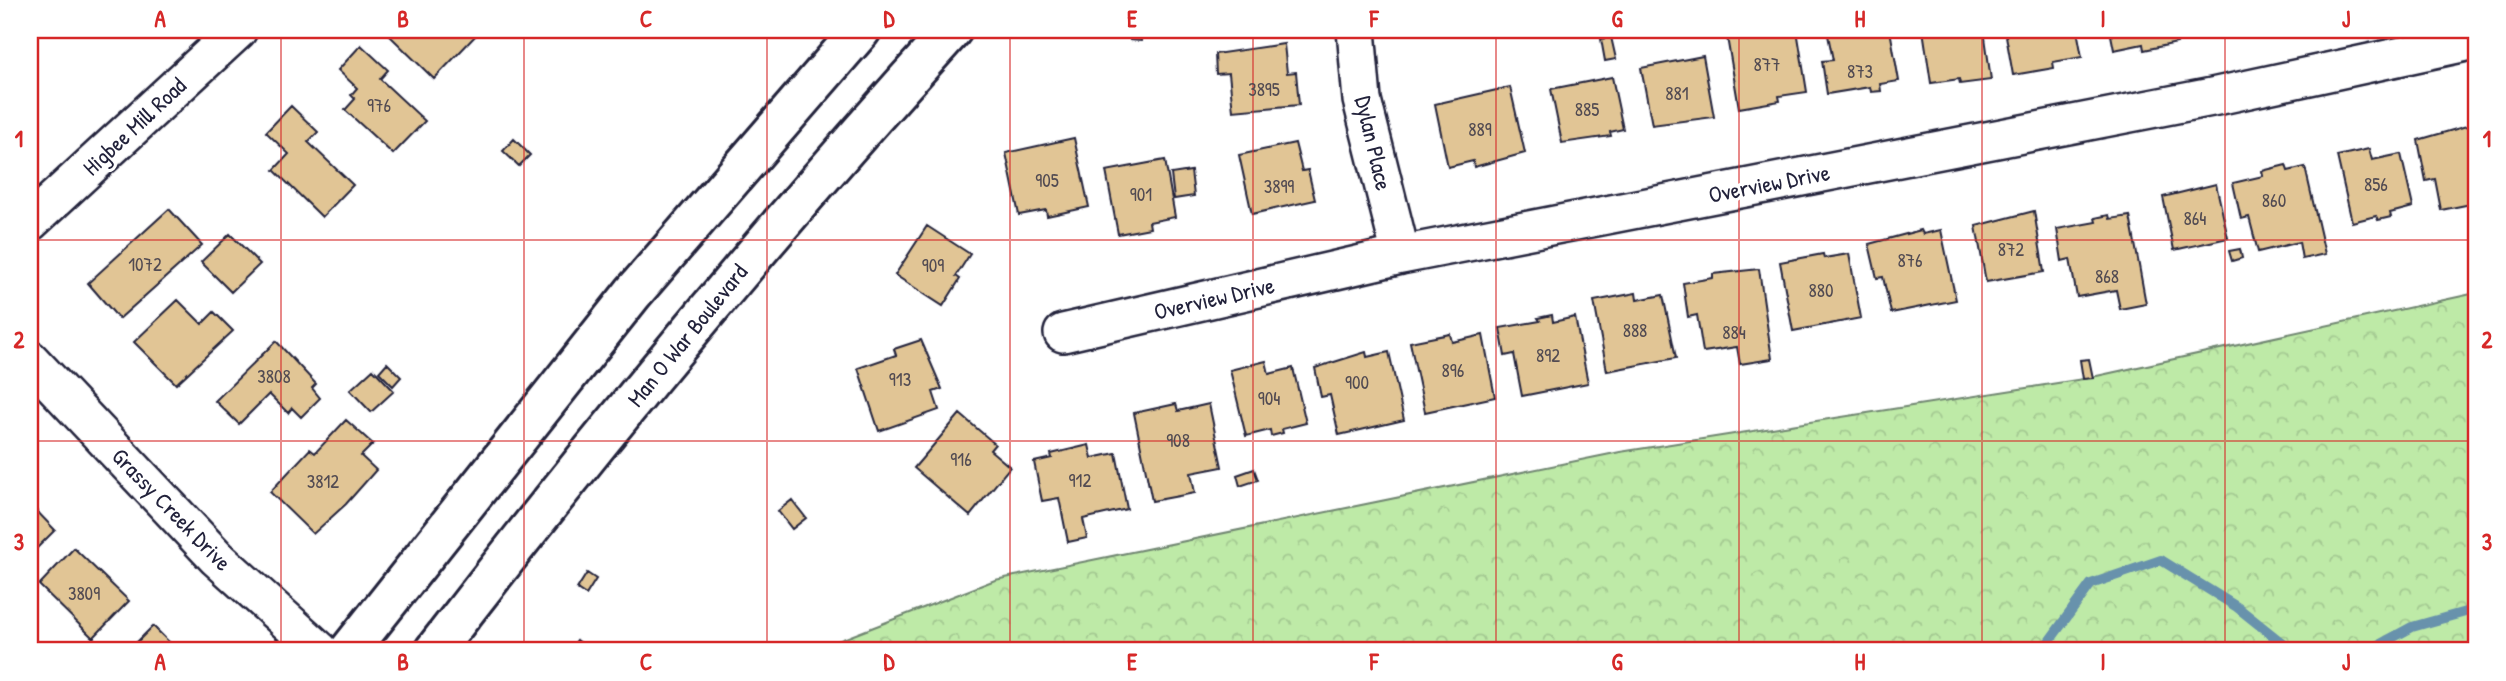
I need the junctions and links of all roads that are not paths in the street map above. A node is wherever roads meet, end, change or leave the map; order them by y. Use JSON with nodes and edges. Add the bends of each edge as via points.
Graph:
{"nodes":[{"id":1,"x":238,"y":30,"type":"edge"},
{"id":2,"x":861,"y":30,"type":"edge"},
{"id":3,"x":952,"y":30,"type":"edge"},
{"id":4,"x":1356,"y":30,"type":"edge"},
{"id":5,"x":2476,"y":40,"type":"edge"},
{"id":6,"x":30,"y":222,"type":"edge"},
{"id":7,"x":1401,"y":255,"type":"junction"},
{"id":8,"x":1063,"y":333,"type":"dead end"},
{"id":9,"x":30,"y":360,"type":"edge"},
{"id":10,"x":320,"y":651,"type":"edge"},
{"id":11,"x":349,"y":651,"type":"edge"},
{"id":12,"x":434,"y":651,"type":"edge"}],
"edges":[{"from":1,"to":6,"type":"street","name":"Higbee Mill Road"},
{"from":2,"to":11,"type":"main road","via":[[633,293]]},
{"from":3,"to":12,"type":"main road","name":"Man O War Boulevard","via":[[716,298]]},
{"from":4,"to":7,"type":"street","name":"Dylan Place","via":[[1362,100]]},
{"from":5,"to":7,"type":"street","name":"Overview Drive","via":[[2212,97]]},
{"from":7,"to":8,"type":"street","name":"Overview Drive"},
{"from":9,"to":10,"type":"street","name":"Grassy Creek Drive","via":[[217,558]]}]}
